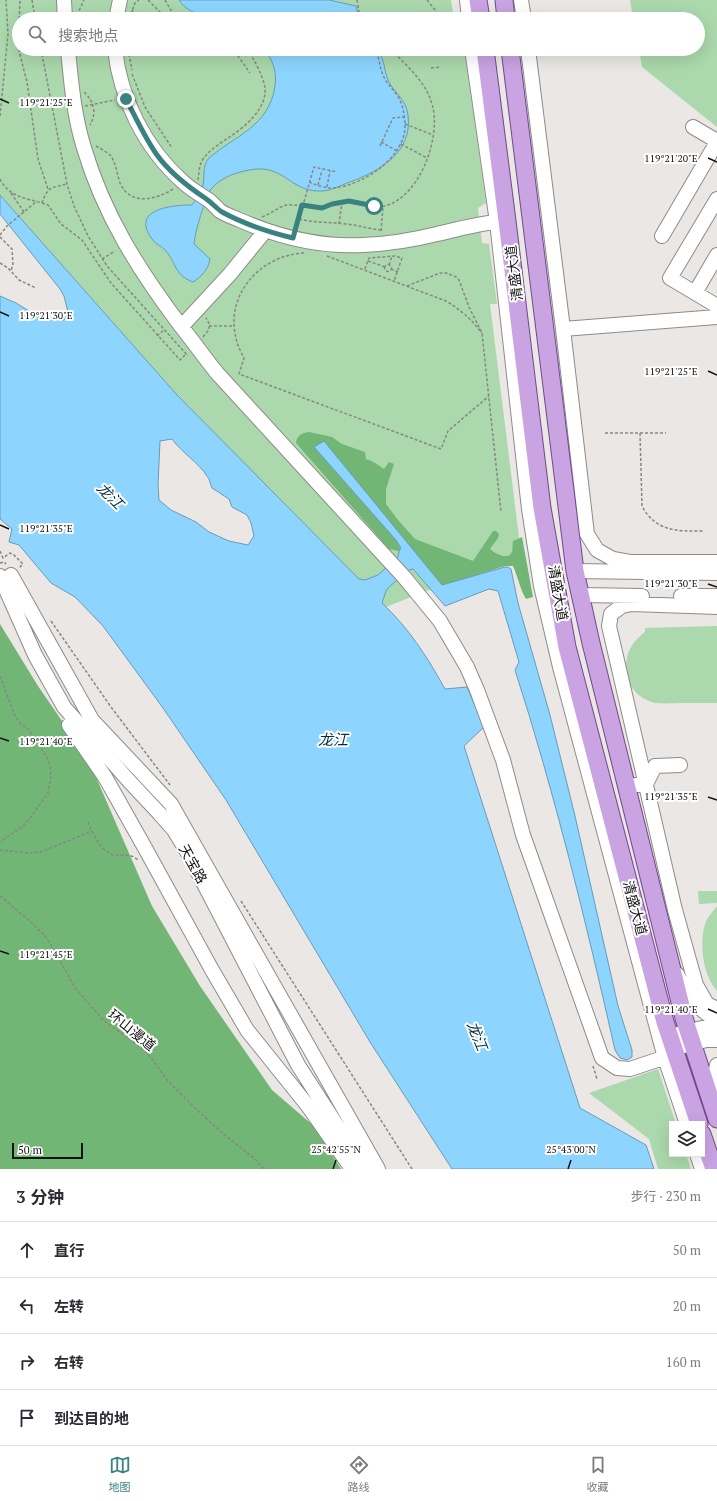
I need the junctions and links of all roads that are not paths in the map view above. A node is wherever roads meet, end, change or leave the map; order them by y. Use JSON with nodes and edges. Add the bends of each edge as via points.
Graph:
{"nodes":[{"id":1,"x":64,"y":0,"type":"edge"},
{"id":2,"x":120,"y":0,"type":"edge"},
{"id":3,"x":467,"y":0,"type":"edge"},
{"id":4,"x":478,"y":0,"type":"edge"},
{"id":5,"x":504,"y":0,"type":"edge"},
{"id":6,"x":521,"y":0,"type":"edge"},
{"id":7,"x":65,"y":12,"type":"edge"},
{"id":8,"x":117,"y":12,"type":"edge"},
{"id":9,"x":468,"y":12,"type":"edge"},
{"id":10,"x":480,"y":12,"type":"edge"},
{"id":11,"x":505,"y":12,"type":"edge"},
{"id":12,"x":523,"y":12,"type":"edge"},
{"id":13,"x":69,"y":56,"type":"edge"},
{"id":14,"x":116,"y":56,"type":"edge"},
{"id":15,"x":473,"y":56,"type":"edge"},
{"id":16,"x":486,"y":56,"type":"edge"},
{"id":17,"x":511,"y":56,"type":"edge"},
{"id":18,"x":529,"y":56,"type":"edge"},
{"id":19,"x":693,"y":127,"type":"dead end"},
{"id":20,"x":717,"y":141,"type":"edge"},
{"id":21,"x":717,"y":199,"type":"edge"},
{"id":22,"x":502,"y":221,"type":"junction"},
{"id":23,"x":265,"y":231,"type":"junction"},
{"id":24,"x":662,"y":236,"type":"dead end"},
{"id":25,"x":717,"y":255,"type":"edge"},
{"id":26,"x":695,"y":293,"type":"junction"},
{"id":27,"x":717,"y":306,"type":"edge"},
{"id":28,"x":717,"y":317,"type":"edge"},
{"id":29,"x":182,"y":326,"type":"junction"},
{"id":30,"x":564,"y":329,"type":"junction"},
{"id":31,"x":717,"y":562,"type":"edge"},
{"id":32,"x":575,"y":571,"type":"junction"},
{"id":33,"x":10,"y":573,"type":"edge"},
{"id":34,"x":717,"y":573,"type":"edge"},
{"id":35,"x":0,"y":590,"type":"edge"},
{"id":36,"x":580,"y":596,"type":"junction"},
{"id":37,"x":717,"y":596,"type":"edge"},
{"id":38,"x":717,"y":607,"type":"edge"},
{"id":39,"x":680,"y":765,"type":"dead end"},
{"id":40,"x":646,"y":784,"type":"junction"},
{"id":41,"x":627,"y":786,"type":"junction"},
{"id":42,"x":670,"y":960,"type":"junction"},
{"id":43,"x":717,"y":1009,"type":"edge"},
{"id":44,"x":717,"y":1020,"type":"edge"},
{"id":45,"x":717,"y":1028,"type":"edge"},
{"id":46,"x":690,"y":1038,"type":"junction"},
{"id":47,"x":717,"y":1040,"type":"edge"},
{"id":48,"x":671,"y":1049,"type":"junction"},
{"id":49,"x":717,"y":1066,"type":"edge"},
{"id":50,"x":717,"y":1111,"type":"edge"},
{"id":51,"x":717,"y":1119,"type":"edge"},
{"id":52,"x":686,"y":1121,"type":"edge"},
{"id":53,"x":698,"y":1121,"type":"edge"},
{"id":54,"x":705,"y":1143,"type":"edge"},
{"id":55,"x":698,"y":1157,"type":"edge"},
{"id":56,"x":352,"y":1169,"type":"edge"},
{"id":57,"x":365,"y":1169,"type":"edge"},
{"id":58,"x":378,"y":1169,"type":"edge"},
{"id":59,"x":702,"y":1169,"type":"edge"},
{"id":60,"x":714,"y":1169,"type":"edge"}],
"edges":[{"from":1,"to":7,"type":"street"},
{"from":2,"to":8,"type":"street"},
{"from":3,"to":9,"type":"street"},
{"from":4,"to":10,"type":"main road"},
{"from":5,"to":11,"type":"main road"},
{"from":6,"to":12,"type":"street"},
{"from":13,"to":29,"type":"street","via":[[80,135],[102,198],[125,244],[153,289]]},
{"from":14,"to":23,"type":"street","via":[[126,99],[158,156],[182,182],[196,186],[220,211]]},
{"from":15,"to":22,"type":"street"},
{"from":16,"to":22,"type":"main road","name":"清盛大道"},
{"from":17,"to":32,"type":"main road","name":"清盛大道"},
{"from":18,"to":30,"type":"street"},
{"from":19,"to":20,"type":"street"},
{"from":20,"to":24,"type":"street"},
{"from":21,"to":26,"type":"street","via":[[670,278]]},
{"from":22,"to":23,"type":"street","via":[[428,236],[381,237],[361,245],[293,238]]},
{"from":22,"to":48,"type":"main road","name":"清盛大道","via":[[542,508],[567,647]]},
{"from":23,"to":29,"type":"street"},
{"from":25,"to":26,"type":"street"},
{"from":26,"to":27,"type":"street"},
{"from":28,"to":30,"type":"street"},
{"from":29,"to":48,"type":"street","via":[[191,350],[217,373],[404,576],[440,621],[467,667],[503,760],[523,835],[602,1058],[617,1068],[630,1069]]},
{"from":30,"to":31,"type":"street","via":[[587,534],[597,550],[613,559],[630,562]]},
{"from":32,"to":34,"type":"street"},
{"from":32,"to":36,"type":"main road","name":"清盛大道"},
{"from":33,"to":57,"type":"street","name":"天宝路","via":[[35,655],[64,707],[174,830],[298,1065]]},
{"from":33,"to":58,"type":"street","via":[[92,720],[170,804]]},
{"from":35,"to":56,"type":"street","via":[[28,656],[63,716],[105,777],[247,1030],[308,1106]]},
{"from":36,"to":37,"type":"street"},
{"from":36,"to":41,"type":"main road","name":"清盛大道"},
{"from":38,"to":40,"type":"street","via":[[632,604],[622,606],[611,614],[609,626]]},
{"from":39,"to":40,"type":"street","via":[[655,766]]},
{"from":40,"to":41,"type":"street"},
{"from":40,"to":43,"type":"street","via":[[675,910],[696,985],[707,1004]]},
{"from":41,"to":42,"type":"main road","name":"清盛大道"},
{"from":42,"to":44,"type":"street","via":[[689,995],[703,1012]]},
{"from":42,"to":46,"type":"main road","name":"清盛大道"},
{"from":45,"to":46,"type":"street","via":[[702,1028]]},
{"from":46,"to":47,"type":"street"},
{"from":46,"to":48,"type":"street"},
{"from":46,"to":51,"type":"main road","name":"清盛大道"},
{"from":48,"to":52,"type":"street"},
{"from":48,"to":53,"type":"main road","name":"清盛大道"},
{"from":49,"to":50,"type":"street"},
{"from":54,"to":60,"type":"main road"},
{"from":55,"to":59,"type":"street"}]}
